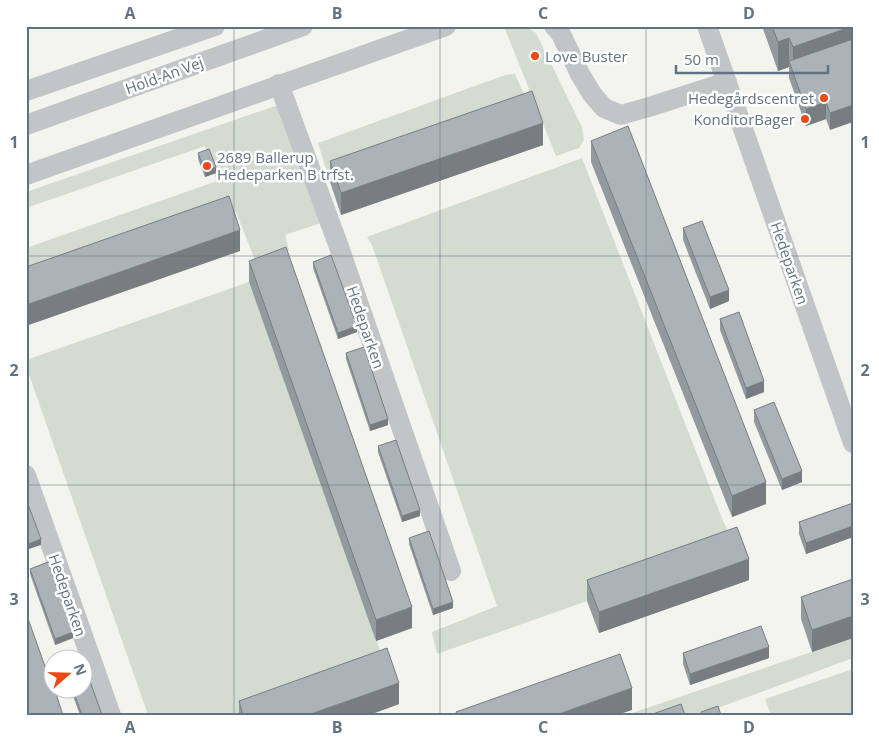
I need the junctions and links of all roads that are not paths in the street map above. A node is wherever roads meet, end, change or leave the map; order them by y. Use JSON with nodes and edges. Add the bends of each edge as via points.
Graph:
{"nodes":[{"id":1,"x":215,"y":26,"type":"edge"},
{"id":2,"x":303,"y":26,"type":"edge"},
{"id":3,"x":446,"y":26,"type":"edge"},
{"id":4,"x":554,"y":26,"type":"edge"},
{"id":5,"x":707,"y":26,"type":"edge"},
{"id":6,"x":727,"y":82,"type":"junction"},
{"id":7,"x":280,"y":84,"type":"junction"},
{"id":8,"x":26,"y":92,"type":"edge"},
{"id":9,"x":26,"y":125,"type":"edge"},
{"id":10,"x":26,"y":175,"type":"edge"},
{"id":11,"x":853,"y":443,"type":"edge"},
{"id":12,"x":26,"y":475,"type":"edge"},
{"id":13,"x":451,"y":570,"type":"dead end"},
{"id":14,"x":110,"y":715,"type":"edge"}],
"edges":[{"from":1,"to":8,"type":"street","name":"Hold-An Vej"},
{"from":2,"to":9,"type":"street","name":"Hold-An Vej"},
{"from":3,"to":7,"type":"street"},
{"from":4,"to":6,"type":"street","via":[[592,94],[604,108],[621,115]]},
{"from":5,"to":6,"type":"street","name":"Hedeparken"},
{"from":6,"to":11,"type":"street","name":"Hedeparken"},
{"from":7,"to":10,"type":"street"},
{"from":7,"to":13,"type":"street","name":"Hedeparken"},
{"from":12,"to":14,"type":"street","name":"Hedeparken"}]}
